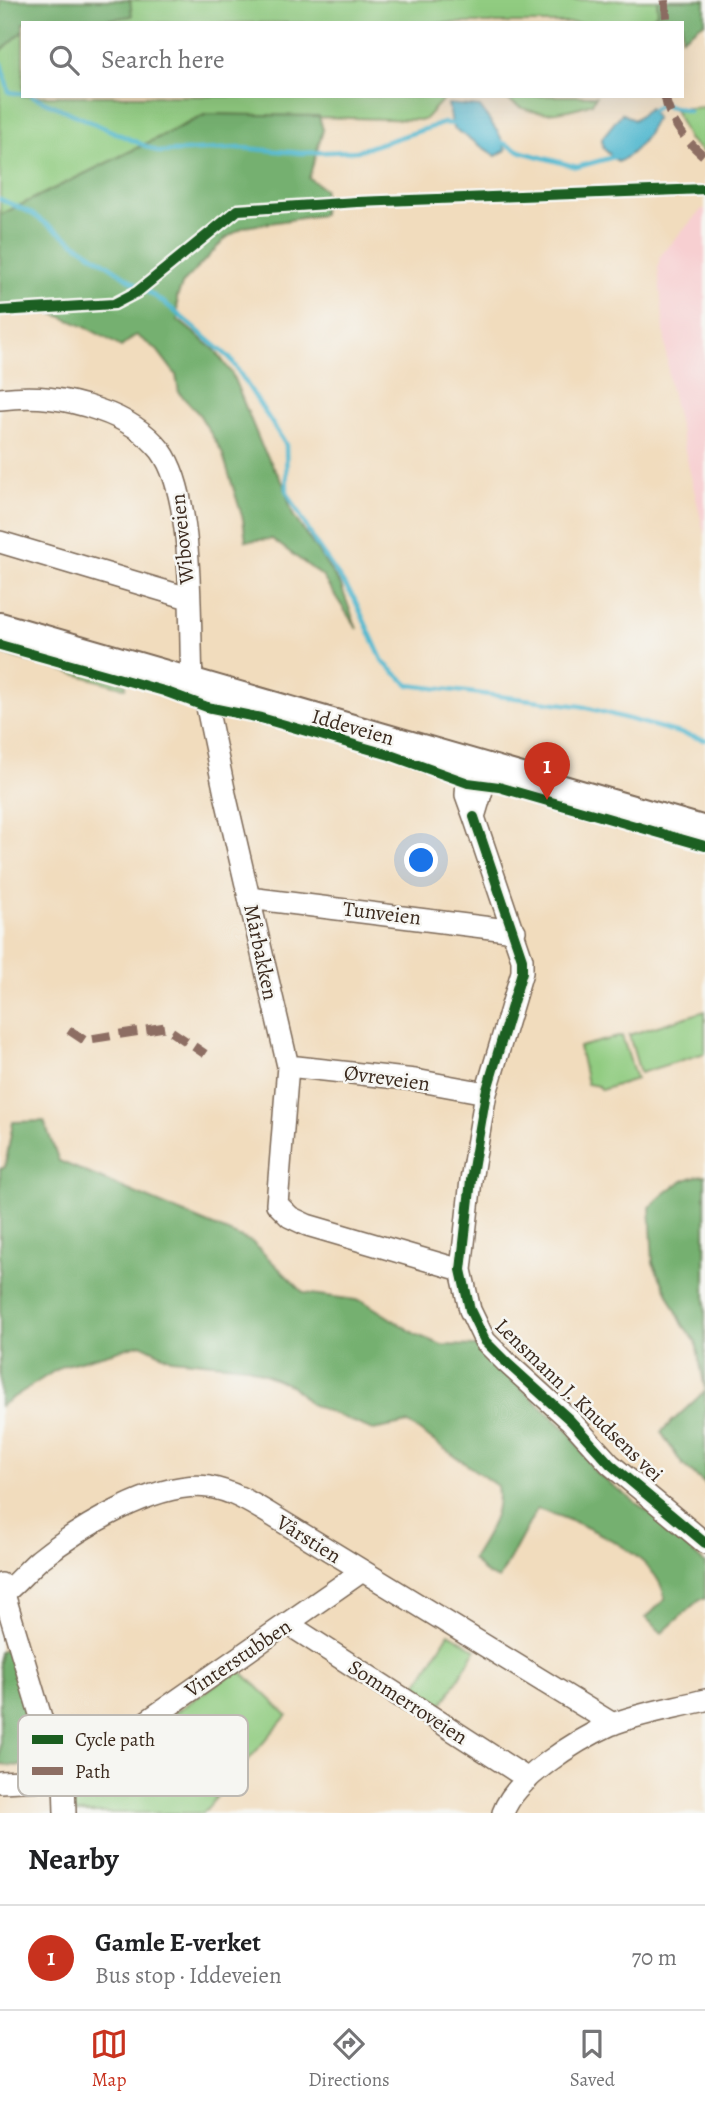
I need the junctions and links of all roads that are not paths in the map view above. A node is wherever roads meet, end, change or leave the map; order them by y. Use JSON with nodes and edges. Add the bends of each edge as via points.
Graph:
{"nodes":[{"id":1,"x":0,"y":399,"type":"edge"},
{"id":2,"x":0,"y":542,"type":"edge"},
{"id":3,"x":188,"y":598,"type":"junction"},
{"id":4,"x":0,"y":626,"type":"edge"},
{"id":5,"x":199,"y":683,"type":"junction"},
{"id":6,"x":479,"y":764,"type":"junction"},
{"id":7,"x":705,"y":830,"type":"edge"},
{"id":8,"x":249,"y":898,"type":"junction"},
{"id":9,"x":515,"y":931,"type":"junction"},
{"id":10,"x":288,"y":1066,"type":"junction"},
{"id":11,"x":486,"y":1093,"type":"junction"},
{"id":12,"x":461,"y":1270,"type":"junction"},
{"id":13,"x":705,"y":1543,"type":"edge"},
{"id":14,"x":361,"y":1572,"type":"junction"},
{"id":15,"x":1,"y":1590,"type":"edge"},
{"id":16,"x":288,"y":1624,"type":"junction"},
{"id":17,"x":705,"y":1700,"type":"edge"},
{"id":18,"x":43,"y":1715,"type":"edge"},
{"id":19,"x":156,"y":1715,"type":"edge"},
{"id":20,"x":613,"y":1724,"type":"junction"},
{"id":21,"x":528,"y":1779,"type":"junction"},
{"id":22,"x":18,"y":1781,"type":"edge"},
{"id":23,"x":0,"y":1782,"type":"edge"},
{"id":24,"x":502,"y":1813,"type":"edge"}],
"edges":[{"from":1,"to":3,"type":"street","name":"Wiboveien","via":[[35,395],[81,404],[132,425],[153,442],[177,486]]},
{"from":2,"to":3,"type":"street"},
{"from":3,"to":5,"type":"street","name":"Wiboveien"},
{"from":4,"to":5,"type":"main road","name":"Iddeveien"},
{"from":5,"to":6,"type":"main road","name":"Iddeveien"},
{"from":5,"to":8,"type":"street","name":"Mårbakken"},
{"from":6,"to":7,"type":"main road","name":"Iddeveien"},
{"from":6,"to":9,"type":"street","name":"Lensmann J. Knudsens vei","via":[[474,817]]},
{"from":8,"to":9,"type":"street","name":"Tunveien"},
{"from":8,"to":10,"type":"street","name":"Mårbakken"},
{"from":9,"to":11,"type":"street","name":"Lensmann J. Knudsens vei","via":[[522,972]]},
{"from":10,"to":11,"type":"street","name":"Øvreveien"},
{"from":10,"to":12,"type":"street","name":"Mårbakken","via":[[278,1204],[307,1225]]},
{"from":11,"to":12,"type":"street","name":"Lensmann J. Knudsens vei"},
{"from":12,"to":13,"type":"street","name":"Lensmann J. Knudsens vei","via":[[470,1310],[485,1341],[610,1464]]},
{"from":14,"to":15,"type":"street","name":"Vårstien","via":[[251,1503],[219,1489],[195,1486],[146,1498],[113,1513]]},
{"from":14,"to":16,"type":"street","name":"Vinterstubben"},
{"from":14,"to":20,"type":"street","name":"Vårstien"},
{"from":15,"to":18,"type":"street"},
{"from":16,"to":19,"type":"street","name":"Vinterstubben"},
{"from":16,"to":21,"type":"street","name":"Sommerroveien"},
{"from":17,"to":20,"type":"street"},
{"from":20,"to":21,"type":"street","via":[[571,1747]]},
{"from":21,"to":24,"type":"street"},
{"from":22,"to":23,"type":"street"}]}
